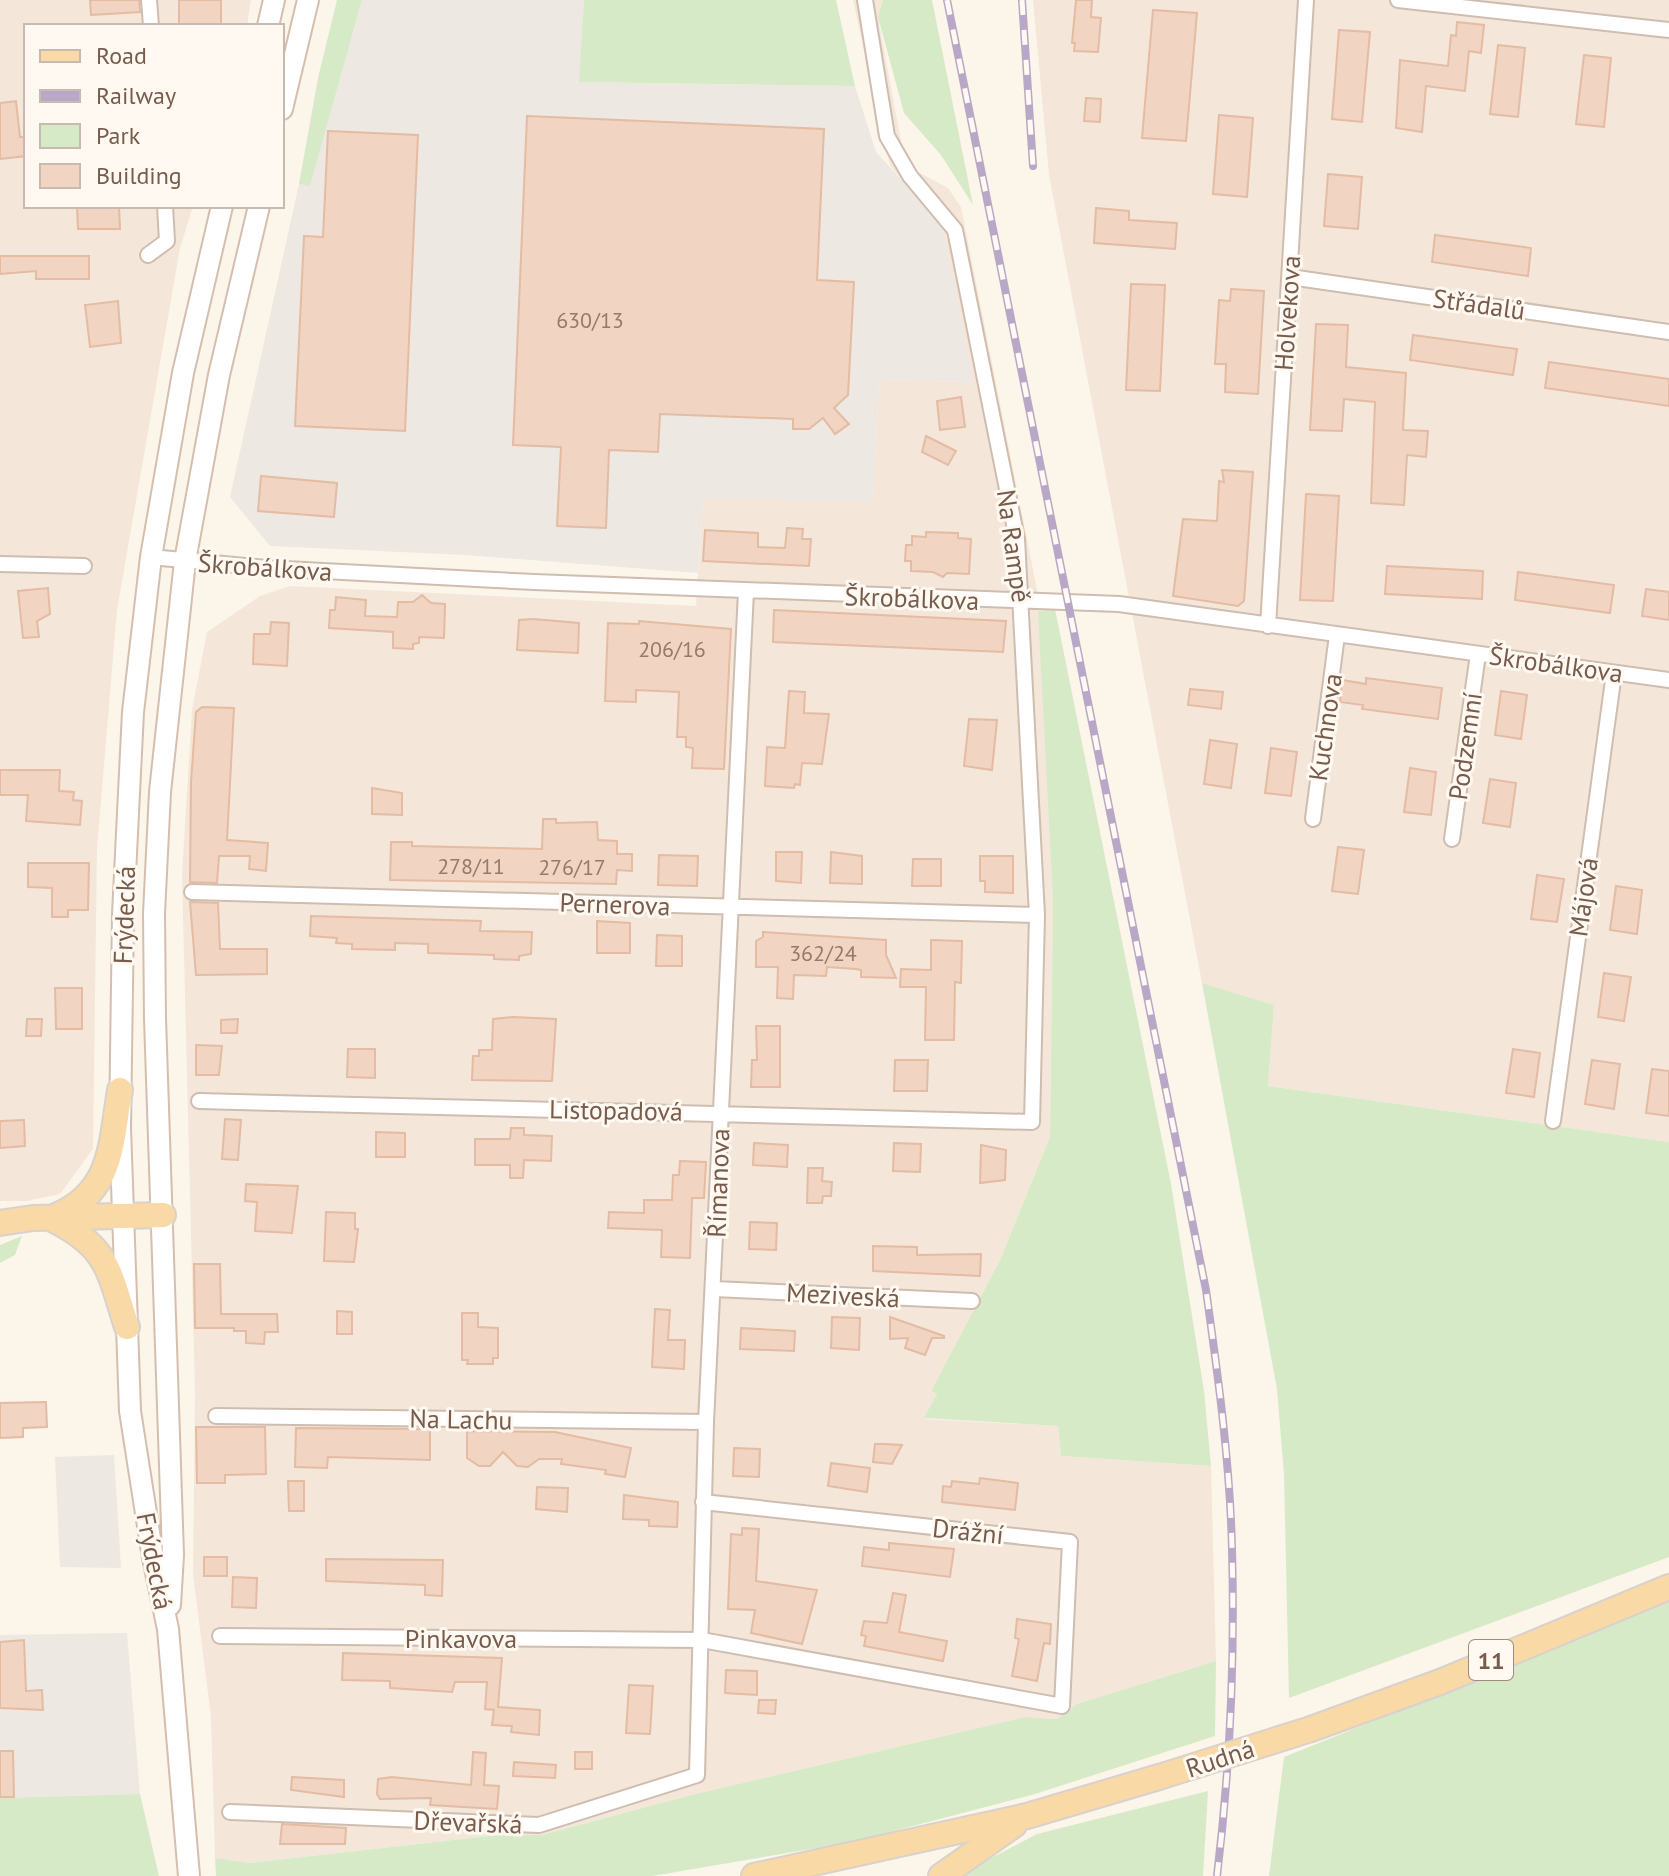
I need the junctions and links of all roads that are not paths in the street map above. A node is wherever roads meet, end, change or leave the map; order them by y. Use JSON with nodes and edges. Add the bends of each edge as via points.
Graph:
{"nodes":[{"id":1,"x":149,"y":0,"type":"edge"},
{"id":2,"x":274,"y":0,"type":"edge"},
{"id":3,"x":308,"y":0,"type":"edge"},
{"id":4,"x":865,"y":0,"type":"edge"},
{"id":5,"x":1306,"y":0,"type":"edge"},
{"id":6,"x":1398,"y":0,"type":"edge"},
{"id":7,"x":1444,"y":2,"type":"edge"},
{"id":8,"x":151,"y":24,"type":"edge"},
{"id":9,"x":268,"y":24,"type":"edge"},
{"id":10,"x":1669,"y":30,"type":"edge"},
{"id":11,"x":284,"y":101,"type":"edge"},
{"id":12,"x":165,"y":208,"type":"edge"},
{"id":13,"x":222,"y":208,"type":"edge"},
{"id":14,"x":259,"y":208,"type":"edge"},
{"id":15,"x":148,"y":255,"type":"dead end"},
{"id":16,"x":1290,"y":277,"type":"junction"},
{"id":17,"x":1669,"y":332,"type":"edge"},
{"id":18,"x":151,"y":557,"type":"junction"},
{"id":19,"x":185,"y":561,"type":"junction"},
{"id":20,"x":0,"y":564,"type":"edge"},
{"id":21,"x":84,"y":566,"type":"dead end"},
{"id":22,"x":746,"y":591,"type":"junction"},
{"id":23,"x":1022,"y":603,"type":"junction"},
{"id":24,"x":1268,"y":626,"type":"junction"},
{"id":25,"x":1337,"y":635,"type":"junction"},
{"id":26,"x":1478,"y":654,"type":"junction"},
{"id":27,"x":1614,"y":673,"type":"junction"},
{"id":28,"x":1669,"y":680,"type":"edge"},
{"id":29,"x":1313,"y":819,"type":"dead end"},
{"id":30,"x":1452,"y":839,"type":"dead end"},
{"id":31,"x":192,"y":892,"type":"dead end"},
{"id":32,"x":731,"y":908,"type":"junction"},
{"id":33,"x":1037,"y":915,"type":"junction"},
{"id":34,"x":120,"y":1090,"type":"junction"},
{"id":35,"x":199,"y":1101,"type":"dead end"},
{"id":36,"x":721,"y":1113,"type":"junction"},
{"id":37,"x":1553,"y":1121,"type":"dead end"},
{"id":38,"x":1032,"y":1122,"type":"joint"},
{"id":39,"x":122,"y":1215,"type":"junction"},
{"id":40,"x":163,"y":1215,"type":"junction"},
{"id":41,"x":50,"y":1218,"type":"junction"},
{"id":42,"x":0,"y":1223,"type":"edge"},
{"id":43,"x":714,"y":1289,"type":"junction"},
{"id":44,"x":972,"y":1301,"type":"dead end"},
{"id":45,"x":127,"y":1327,"type":"junction"},
{"id":46,"x":216,"y":1416,"type":"dead end"},
{"id":47,"x":706,"y":1422,"type":"junction"},
{"id":48,"x":703,"y":1502,"type":"junction"},
{"id":49,"x":1669,"y":1587,"type":"edge"},
{"id":50,"x":168,"y":1629,"type":"junction"},
{"id":51,"x":220,"y":1636,"type":"dead end"},
{"id":52,"x":702,"y":1640,"type":"junction"},
{"id":53,"x":1062,"y":1706,"type":"joint"},
{"id":54,"x":697,"y":1775,"type":"joint"},
{"id":55,"x":230,"y":1812,"type":"dead end"},
{"id":56,"x":1027,"y":1816,"type":"junction"},
{"id":57,"x":189,"y":1876,"type":"edge"},
{"id":58,"x":754,"y":1876,"type":"edge"},
{"id":59,"x":941,"y":1876,"type":"edge"}],
"edges":[{"from":1,"to":8,"type":"street"},
{"from":2,"to":9,"type":"main road"},
{"from":3,"to":11,"type":"main road"},
{"from":4,"to":23,"type":"street","name":"Na Rampě","via":[[887,136],[910,176],[955,230],[1017,539]]},
{"from":5,"to":16,"type":"street","name":"Holvekova"},
{"from":6,"to":7,"type":"street"},
{"from":7,"to":10,"type":"street"},
{"from":12,"to":15,"type":"street","via":[[167,241]]},
{"from":13,"to":18,"type":"main road","name":"Frýdecká","via":[[183,373]]},
{"from":14,"to":19,"type":"main road","name":"Frýdecká","via":[[219,375]]},
{"from":16,"to":17,"type":"street","name":"Střádalů"},
{"from":16,"to":24,"type":"street","name":"Holvekova"},
{"from":18,"to":19,"type":"street","name":"Škrobálkova"},
{"from":18,"to":34,"type":"main road","name":"Frýdecká","via":[[127,801]]},
{"from":19,"to":22,"type":"street","name":"Škrobálkova"},
{"from":19,"to":40,"type":"main road","name":"Frýdecká","via":[[166,718],[154,913]]},
{"from":20,"to":21,"type":"street"},
{"from":22,"to":23,"type":"street","name":"Škrobálkova"},
{"from":22,"to":32,"type":"street","name":"Římanova"},
{"from":23,"to":24,"type":"street","name":"Škrobálkova","via":[[1119,604]]},
{"from":23,"to":33,"type":"street","name":"Na Rampě"},
{"from":24,"to":25,"type":"street","name":"Škrobálkova"},
{"from":25,"to":26,"type":"street","name":"Škrobálkova"},
{"from":25,"to":29,"type":"street","name":"Kuchnova"},
{"from":26,"to":27,"type":"street","name":"Škrobálkova"},
{"from":26,"to":30,"type":"street","name":"Podzemní"},
{"from":27,"to":28,"type":"street","name":"Škrobálkova"},
{"from":27,"to":37,"type":"street","name":"Májová"},
{"from":31,"to":32,"type":"street","name":"Pernerova"},
{"from":32,"to":33,"type":"street","name":"Pernerova"},
{"from":32,"to":36,"type":"street","name":"Římanova"},
{"from":33,"to":38,"type":"street","name":"Na Rampě"},
{"from":34,"to":39,"type":"main road","name":"Frýdecká"},
{"from":34,"to":41,"type":"main road","via":[[109,1161],[98,1186],[72,1209]]},
{"from":35,"to":36,"type":"street","name":"Listopadová"},
{"from":36,"to":38,"type":"street","name":"Listopadová"},
{"from":36,"to":43,"type":"street","name":"Římanova"},
{"from":39,"to":40,"type":"main road"},
{"from":39,"to":41,"type":"main road"},
{"from":39,"to":45,"type":"main road","name":"Frýdecká"},
{"from":40,"to":50,"type":"main road","name":"Frýdecká","via":[[173,1555]]},
{"from":41,"to":42,"type":"main road"},
{"from":41,"to":45,"type":"main road","via":[[79,1232],[101,1254]]},
{"from":43,"to":44,"type":"street","name":"Meziveská"},
{"from":43,"to":47,"type":"street","name":"Římanova"},
{"from":45,"to":50,"type":"main road","name":"Frýdecká","via":[[130,1411]]},
{"from":46,"to":47,"type":"street","name":"Na Lachu"},
{"from":47,"to":48,"type":"street","name":"Římanova"},
{"from":48,"to":52,"type":"street","name":"Římanova"},
{"from":48,"to":53,"type":"street","name":"Drážní","via":[[1070,1542]]},
{"from":49,"to":56,"type":"main road","name":"Rudná","number":"11","bridge":true,"via":[[1311,1729]]},
{"from":50,"to":57,"type":"main road","name":"Frýdecká"},
{"from":51,"to":52,"type":"street","name":"Pinkavova"},
{"from":52,"to":53,"type":"street","name":"Pinkavova"},
{"from":52,"to":54,"type":"street","name":"Římanova"},
{"from":54,"to":55,"type":"street","name":"Dřevařská","via":[[539,1825]]},
{"from":56,"to":58,"type":"main road","name":"Rudná"},
{"from":56,"to":59,"type":"main road"}]}
